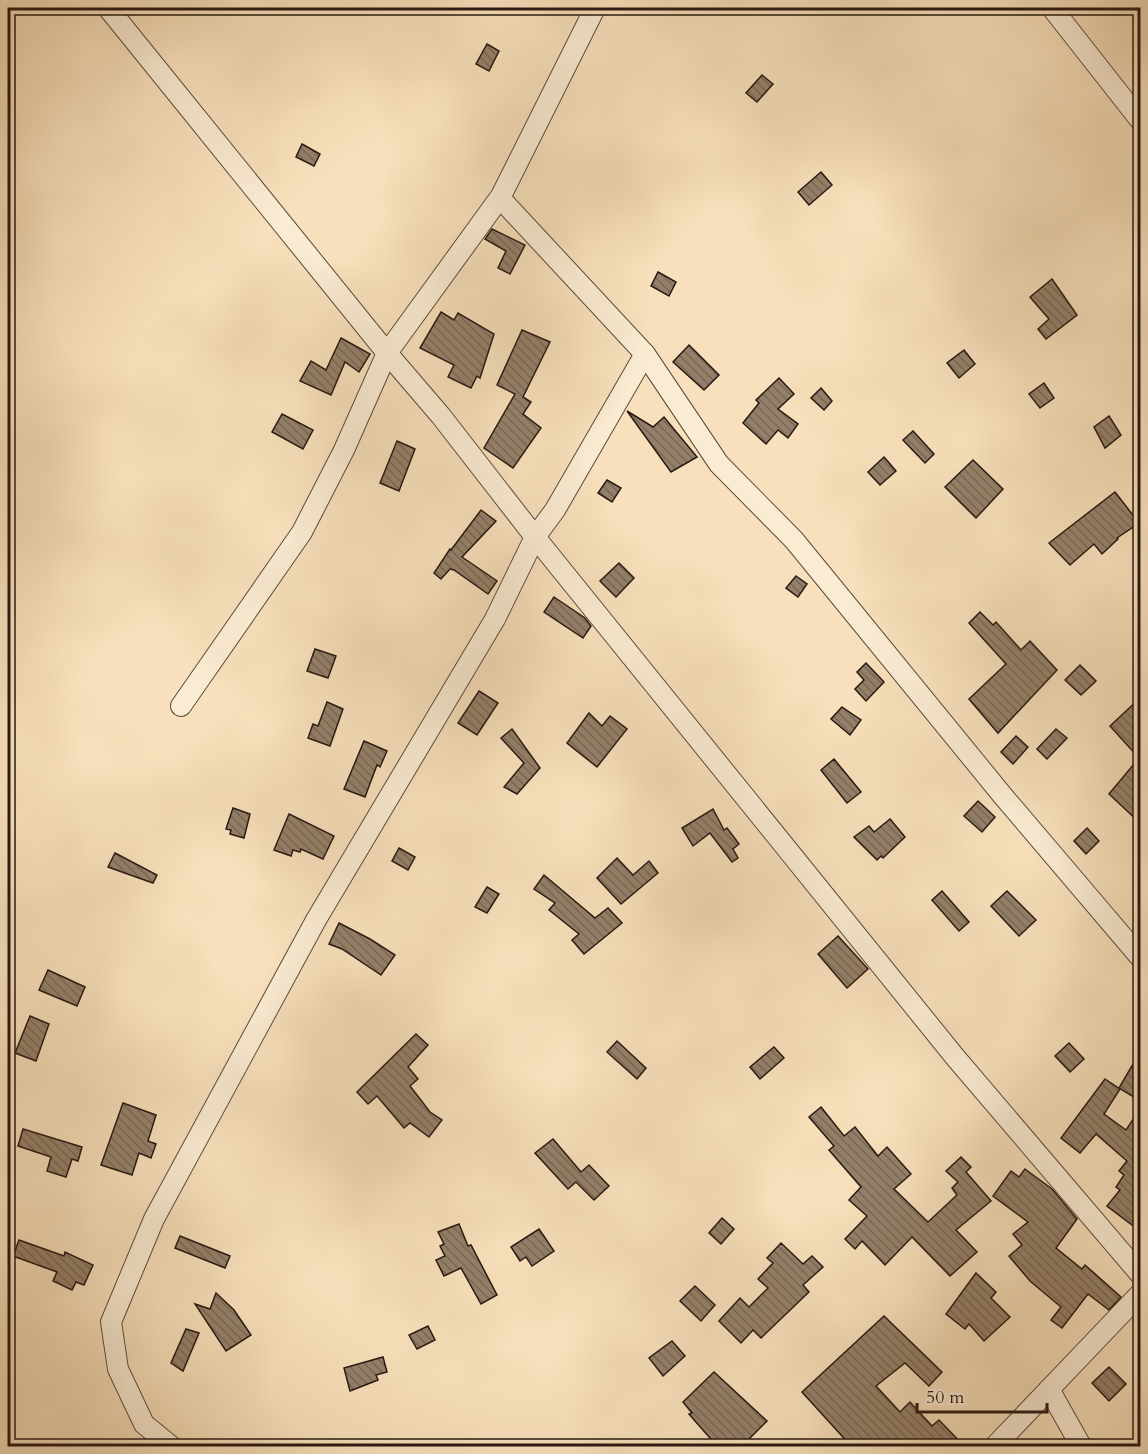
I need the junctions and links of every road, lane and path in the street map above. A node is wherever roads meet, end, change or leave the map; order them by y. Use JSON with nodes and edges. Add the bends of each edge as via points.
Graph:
{"nodes":[{"id":1,"x":108,"y":8,"type":"edge"},
{"id":2,"x":595,"y":8,"type":"edge"},
{"id":3,"x":1052,"y":8,"type":"edge"},
{"id":4,"x":1140,"y":120,"type":"edge"},
{"id":5,"x":500,"y":198,"type":"junction"},
{"id":6,"x":387,"y":353,"type":"junction"},
{"id":7,"x":645,"y":354,"type":"junction"},
{"id":8,"x":536,"y":537,"type":"junction"},
{"id":9,"x":181,"y":706,"type":"dead end"},
{"id":10,"x":1140,"y":957,"type":"edge"},
{"id":11,"x":1140,"y":1274,"type":"edge"},
{"id":12,"x":1140,"y":1294,"type":"edge"},
{"id":13,"x":1049,"y":1389,"type":"junction"},
{"id":14,"x":171,"y":1446,"type":"edge"},
{"id":15,"x":995,"y":1446,"type":"edge"},
{"id":16,"x":1081,"y":1446,"type":"edge"}],
"edges":[{"from":1,"to":6,"type":"street"},
{"from":2,"to":5,"type":"street"},
{"from":3,"to":4,"type":"street"},
{"from":5,"to":6,"type":"street"},
{"from":5,"to":7,"type":"street"},
{"from":6,"to":8,"type":"street"},
{"from":6,"to":9,"type":"street","via":[[302,532]]},
{"from":7,"to":8,"type":"street"},
{"from":7,"to":10,"type":"street","via":[[724,470],[794,540]]},
{"from":8,"to":11,"type":"street","via":[[955,1057]]},
{"from":8,"to":14,"type":"street","via":[[495,620],[316,920],[154,1219],[111,1322],[118,1369],[144,1424]]},
{"from":12,"to":13,"type":"street"},
{"from":13,"to":15,"type":"street"},
{"from":13,"to":16,"type":"street"}]}
